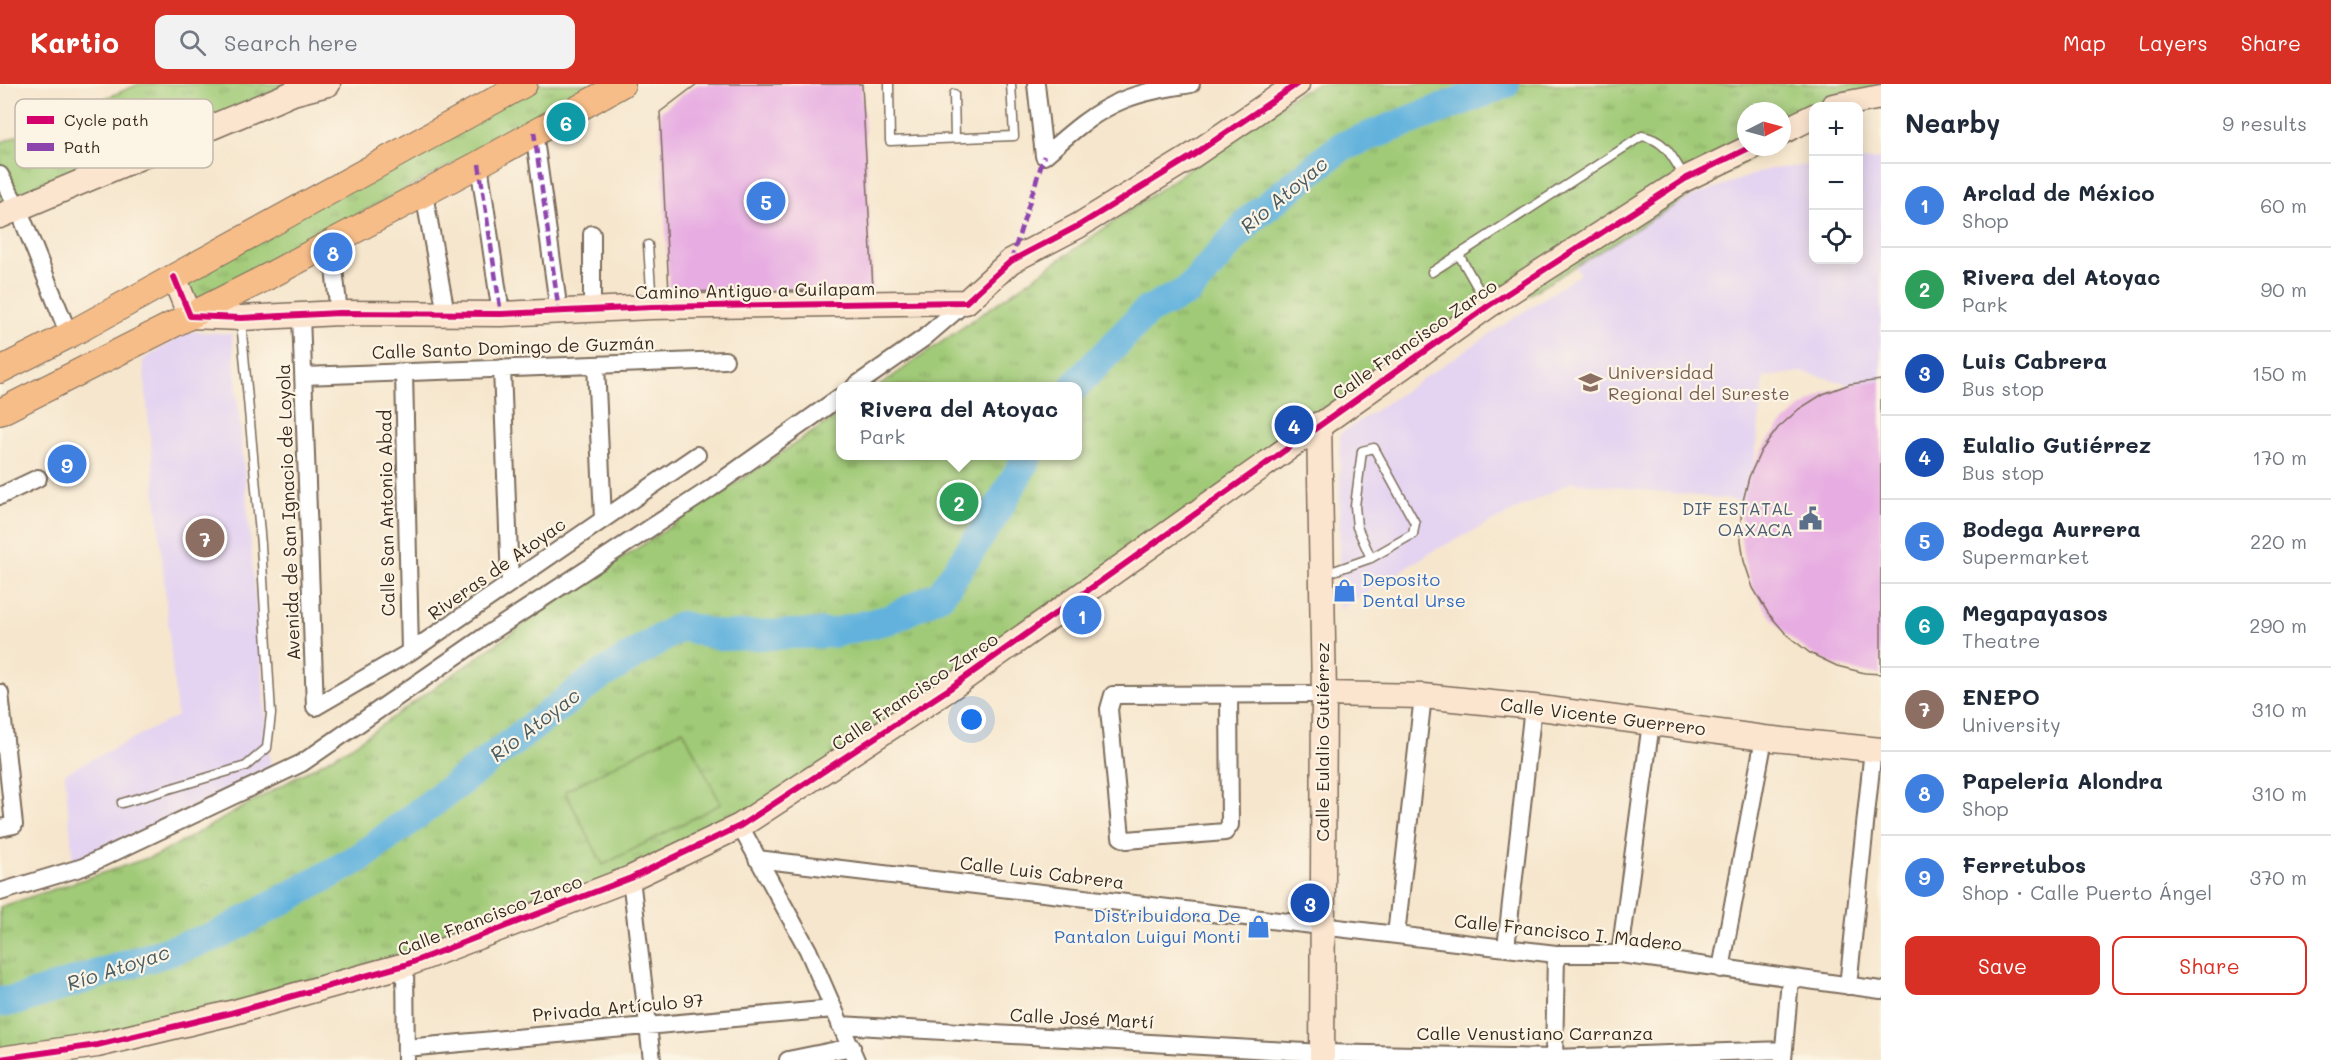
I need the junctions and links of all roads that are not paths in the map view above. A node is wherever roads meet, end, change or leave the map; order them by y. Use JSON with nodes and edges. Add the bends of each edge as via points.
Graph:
{"nodes":[{"id":1,"x":328,"y":84,"type":"edge"},
{"id":2,"x":524,"y":84,"type":"edge"},
{"id":3,"x":622,"y":84,"type":"edge"},
{"id":4,"x":889,"y":84,"type":"edge"},
{"id":5,"x":1011,"y":84,"type":"edge"},
{"id":6,"x":1036,"y":84,"type":"edge"},
{"id":7,"x":1191,"y":84,"type":"edge"},
{"id":8,"x":1297,"y":84,"type":"edge"},
{"id":9,"x":291,"y":88,"type":"edge"},
{"id":10,"x":954,"y":94,"type":"dead end"},
{"id":11,"x":1881,"y":97,"type":"edge"},
{"id":12,"x":1854,"y":102,"type":"edge"},
{"id":13,"x":1809,"y":118,"type":"edge"},
{"id":14,"x":213,"y":122,"type":"edge"},
{"id":15,"x":1791,"y":128,"type":"edge"},
{"id":16,"x":534,"y":132,"type":"junction"},
{"id":17,"x":955,"y":138,"type":"junction"},
{"id":18,"x":1737,"y":154,"type":"edge"},
{"id":19,"x":479,"y":164,"type":"junction"},
{"id":20,"x":109,"y":168,"type":"edge"},
{"id":21,"x":0,"y":175,"type":"edge"},
{"id":22,"x":1686,"y":179,"type":"junction"},
{"id":23,"x":424,"y":194,"type":"junction"},
{"id":24,"x":9,"y":212,"type":"edge"},
{"id":25,"x":591,"y":234,"type":"dead end"},
{"id":26,"x":331,"y":242,"type":"junction"},
{"id":27,"x":648,"y":245,"type":"dead end"},
{"id":28,"x":1459,"y":255,"type":"junction"},
{"id":29,"x":1432,"y":272,"type":"dead end"},
{"id":30,"x":174,"y":277,"type":"junction"},
{"id":31,"x":966,"y":302,"type":"junction"},
{"id":32,"x":1488,"y":306,"type":"junction"},
{"id":33,"x":652,"y":307,"type":"junction"},
{"id":34,"x":592,"y":309,"type":"junction"},
{"id":35,"x":559,"y":312,"type":"junction"},
{"id":36,"x":339,"y":313,"type":"junction"},
{"id":37,"x":446,"y":313,"type":"junction"},
{"id":38,"x":501,"y":314,"type":"junction"},
{"id":39,"x":301,"y":315,"type":"junction"},
{"id":40,"x":190,"y":316,"type":"junction"},
{"id":41,"x":241,"y":318,"type":"junction"},
{"id":42,"x":69,"y":335,"type":"junction"},
{"id":43,"x":31,"y":353,"type":"junction"},
{"id":44,"x":0,"y":356,"type":"edge"},
{"id":45,"x":725,"y":360,"type":"dead end"},
{"id":46,"x":596,"y":365,"type":"junction"},
{"id":47,"x":502,"y":368,"type":"junction"},
{"id":48,"x":0,"y":370,"type":"edge"},
{"id":49,"x":404,"y":372,"type":"junction"},
{"id":50,"x":303,"y":376,"type":"junction"},
{"id":51,"x":862,"y":382,"type":"edge"},
{"id":52,"x":836,"y":400,"type":"edge"},
{"id":53,"x":0,"y":412,"type":"edge"},
{"id":54,"x":1319,"y":424,"type":"junction"},
{"id":55,"x":697,"y":455,"type":"dead end"},
{"id":56,"x":38,"y":478,"type":"dead end"},
{"id":57,"x":0,"y":496,"type":"edge"},
{"id":58,"x":603,"y":519,"type":"junction"},
{"id":59,"x":1371,"y":558,"type":"junction"},
{"id":60,"x":1321,"y":576,"type":"junction"},
{"id":61,"x":510,"y":583,"type":"junction"},
{"id":62,"x":410,"y":652,"type":"junction"},
{"id":63,"x":0,"y":693,"type":"edge"},
{"id":64,"x":1229,"y":694,"type":"junction"},
{"id":65,"x":1324,"y":694,"type":"junction"},
{"id":66,"x":1423,"y":696,"type":"junction"},
{"id":67,"x":315,"y":706,"type":"joint"},
{"id":68,"x":1533,"y":707,"type":"junction"},
{"id":69,"x":1651,"y":723,"type":"junction"},
{"id":70,"x":1764,"y":738,"type":"junction"},
{"id":71,"x":1877,"y":750,"type":"edge"},
{"id":72,"x":122,"y":803,"type":"dead end"},
{"id":73,"x":740,"y":826,"type":"junction"},
{"id":74,"x":7,"y":827,"type":"edge"},
{"id":75,"x":757,"y":859,"type":"junction"},
{"id":76,"x":631,"y":878,"type":"junction"},
{"id":77,"x":0,"y":892,"type":"edge"},
{"id":78,"x":1323,"y":925,"type":"junction"},
{"id":79,"x":1396,"y":935,"type":"junction"},
{"id":80,"x":1506,"y":948,"type":"junction"},
{"id":81,"x":1556,"y":954,"type":"junction"},
{"id":82,"x":1620,"y":954,"type":"junction"},
{"id":83,"x":405,"y":965,"type":"junction"},
{"id":84,"x":1722,"y":969,"type":"junction"},
{"id":85,"x":1790,"y":978,"type":"junction"},
{"id":86,"x":1848,"y":987,"type":"junction"},
{"id":87,"x":1881,"y":990,"type":"edge"},
{"id":88,"x":833,"y":1008,"type":"junction"},
{"id":89,"x":648,"y":1025,"type":"junction"},
{"id":90,"x":840,"y":1025,"type":"junction"},
{"id":91,"x":98,"y":1052,"type":"edge"},
{"id":92,"x":406,"y":1054,"type":"edge"},
{"id":93,"x":854,"y":1054,"type":"edge"},
{"id":94,"x":1784,"y":1055,"type":"edge"},
{"id":95,"x":1322,"y":1056,"type":"edge"},
{"id":96,"x":0,"y":1059,"type":"edge"},
{"id":97,"x":1554,"y":1059,"type":"edge"},
{"id":98,"x":652,"y":1060,"type":"edge"},
{"id":99,"x":788,"y":1060,"type":"edge"}],
"edges":[{"from":1,"to":9,"type":"street"},
{"from":2,"to":30,"type":"main road"},
{"from":3,"to":16,"type":"main road"},
{"from":4,"to":17,"type":"lane","via":[[890,141]]},
{"from":5,"to":17,"type":"lane","via":[[1014,136]]},
{"from":6,"to":7,"type":"street","via":[[1044,156],[1078,126],[1122,100]]},
{"from":8,"to":31,"type":"street","via":[[1189,158],[1078,226],[1011,261]]},
{"from":9,"to":14,"type":"street"},
{"from":10,"to":17,"type":"lane"},
{"from":11,"to":12,"type":"street"},
{"from":13,"to":15,"type":"street"},
{"from":16,"to":19,"type":"main road"},
{"from":16,"to":35,"type":"street"},
{"from":18,"to":22,"type":"street","name":"Calle Francisco Zarco"},
{"from":19,"to":23,"type":"main road"},
{"from":19,"to":38,"type":"street"},
{"from":20,"to":24,"type":"street"},
{"from":21,"to":24,"type":"street"},
{"from":22,"to":28,"type":"lane","via":[[1656,138],[1642,136]]},
{"from":22,"to":32,"type":"street","name":"Calle Francisco Zarco"},
{"from":23,"to":26,"type":"main road"},
{"from":23,"to":37,"type":"street"},
{"from":24,"to":42,"type":"street"},
{"from":25,"to":34,"type":"street"},
{"from":26,"to":36,"type":"street"},
{"from":26,"to":40,"type":"main road"},
{"from":27,"to":33,"type":"lane"},
{"from":28,"to":29,"type":"lane"},
{"from":28,"to":32,"type":"lane"},
{"from":30,"to":40,"type":"street"},
{"from":30,"to":42,"type":"main road"},
{"from":31,"to":33,"type":"street","name":"Camino Antiguo a Cuilapam"},
{"from":31,"to":51,"type":"street"},
{"from":32,"to":54,"type":"street","name":"Calle Francisco Zarco"},
{"from":33,"to":34,"type":"street","name":"Camino Antiguo a Cuilapam"},
{"from":34,"to":35,"type":"street","name":"Camino Antiguo a Cuilapam"},
{"from":35,"to":38,"type":"street","name":"Camino Antiguo a Cuilapam"},
{"from":36,"to":37,"type":"street","name":"Camino Antiguo a Cuilapam"},
{"from":36,"to":39,"type":"street","name":"Camino Antiguo a Cuilapam"},
{"from":37,"to":38,"type":"street","name":"Camino Antiguo a Cuilapam"},
{"from":39,"to":41,"type":"street","name":"Camino Antiguo a Cuilapam"},
{"from":39,"to":50,"type":"street","name":"Avenida de San Ignacio de Loyola"},
{"from":40,"to":41,"type":"street","name":"Camino Antiguo a Cuilapam"},
{"from":40,"to":53,"type":"main road"},
{"from":41,"to":72,"type":"lane","via":[[261,545],[271,714],[267,748],[246,766]]},
{"from":42,"to":43,"type":"main road"},
{"from":43,"to":44,"type":"street"},
{"from":43,"to":48,"type":"main road"},
{"from":45,"to":46,"type":"street","name":"Calle Santo Domingo de Guzmán"},
{"from":46,"to":47,"type":"street","name":"Calle Santo Domingo de Guzmán"},
{"from":46,"to":58,"type":"street"},
{"from":47,"to":49,"type":"street","name":"Calle Santo Domingo de Guzmán"},
{"from":47,"to":61,"type":"street"},
{"from":49,"to":50,"type":"street","name":"Calle Santo Domingo de Guzmán"},
{"from":49,"to":62,"type":"street","name":"Calle San Antonio Abad"},
{"from":50,"to":67,"type":"street","name":"Avenida de San Ignacio de Loyola"},
{"from":52,"to":77,"type":"street","via":[[303,763],[83,867]]},
{"from":54,"to":60,"type":"street","name":"Calle Eulalio Gutiérrez"},
{"from":54,"to":73,"type":"street","name":"Calle Francisco Zarco","via":[[949,689]]},
{"from":55,"to":58,"type":"street","name":"Riveras de Atoyac"},
{"from":56,"to":57,"type":"street"},
{"from":58,"to":61,"type":"street","name":"Riveras de Atoyac"},
{"from":59,"to":59,"type":"lane","via":[[1413,534],[1415,523],[1374,448],[1362,451],[1355,506],[1357,527]]},
{"from":59,"to":60,"type":"lane"},
{"from":60,"to":65,"type":"street","name":"Calle Eulalio Gutiérrez"},
{"from":61,"to":62,"type":"street","name":"Riveras de Atoyac"},
{"from":62,"to":67,"type":"street","name":"Riveras de Atoyac"},
{"from":63,"to":74,"type":"street"},
{"from":64,"to":64,"type":"street","via":[[1113,695],[1109,709],[1121,837],[1127,840],[1224,832],[1230,825]]},
{"from":64,"to":65,"type":"street"},
{"from":65,"to":66,"type":"street","name":"Calle Vicente Guerrero"},
{"from":65,"to":78,"type":"street","name":"Calle Eulalio Gutiérrez"},
{"from":66,"to":68,"type":"street","name":"Calle Vicente Guerrero"},
{"from":66,"to":79,"type":"street"},
{"from":68,"to":69,"type":"street","name":"Calle Vicente Guerrero"},
{"from":68,"to":80,"type":"street"},
{"from":69,"to":70,"type":"street","name":"Calle Vicente Guerrero"},
{"from":69,"to":82,"type":"street"},
{"from":70,"to":71,"type":"street","name":"Calle Vicente Guerrero"},
{"from":70,"to":84,"type":"street"},
{"from":71,"to":86,"type":"street"},
{"from":73,"to":75,"type":"street"},
{"from":73,"to":76,"type":"street","name":"Calle Francisco Zarco"},
{"from":75,"to":78,"type":"street","name":"Calle Luis Cabrera"},
{"from":75,"to":88,"type":"street","via":[[808,950]]},
{"from":76,"to":83,"type":"street","name":"Calle Francisco Zarco"},
{"from":76,"to":89,"type":"street"},
{"from":78,"to":79,"type":"street","name":"Calle Francisco I. Madero"},
{"from":78,"to":95,"type":"street","name":"Calle Eulalio Gutiérrez"},
{"from":79,"to":80,"type":"street","name":"Calle Francisco I. Madero"},
{"from":80,"to":81,"type":"street","name":"Calle Francisco I. Madero"},
{"from":81,"to":82,"type":"street","name":"Calle Francisco I. Madero"},
{"from":81,"to":97,"type":"street"},
{"from":82,"to":84,"type":"street","name":"Calle Francisco I. Madero"},
{"from":83,"to":91,"type":"street","name":"Calle Francisco Zarco"},
{"from":83,"to":92,"type":"street"},
{"from":84,"to":85,"type":"street","name":"Calle Francisco I. Madero"},
{"from":85,"to":86,"type":"street","name":"Calle Francisco I. Madero"},
{"from":85,"to":94,"type":"street"},
{"from":86,"to":87,"type":"street","name":"Calle Francisco I. Madero"},
{"from":88,"to":89,"type":"street","name":"Privada Artículo 97"},
{"from":88,"to":90,"type":"street"},
{"from":89,"to":92,"type":"street","name":"Privada Artículo 97"},
{"from":89,"to":98,"type":"street"},
{"from":90,"to":93,"type":"street"},
{"from":90,"to":95,"type":"street","name":"Calle José Martí"},
{"from":91,"to":96,"type":"street","name":"Calle Francisco Zarco"},
{"from":93,"to":99,"type":"street"},
{"from":94,"to":97,"type":"street","name":"Calle Venustiano Carranza"},
{"from":95,"to":97,"type":"street","name":"Calle Venustiano Carranza"}]}
